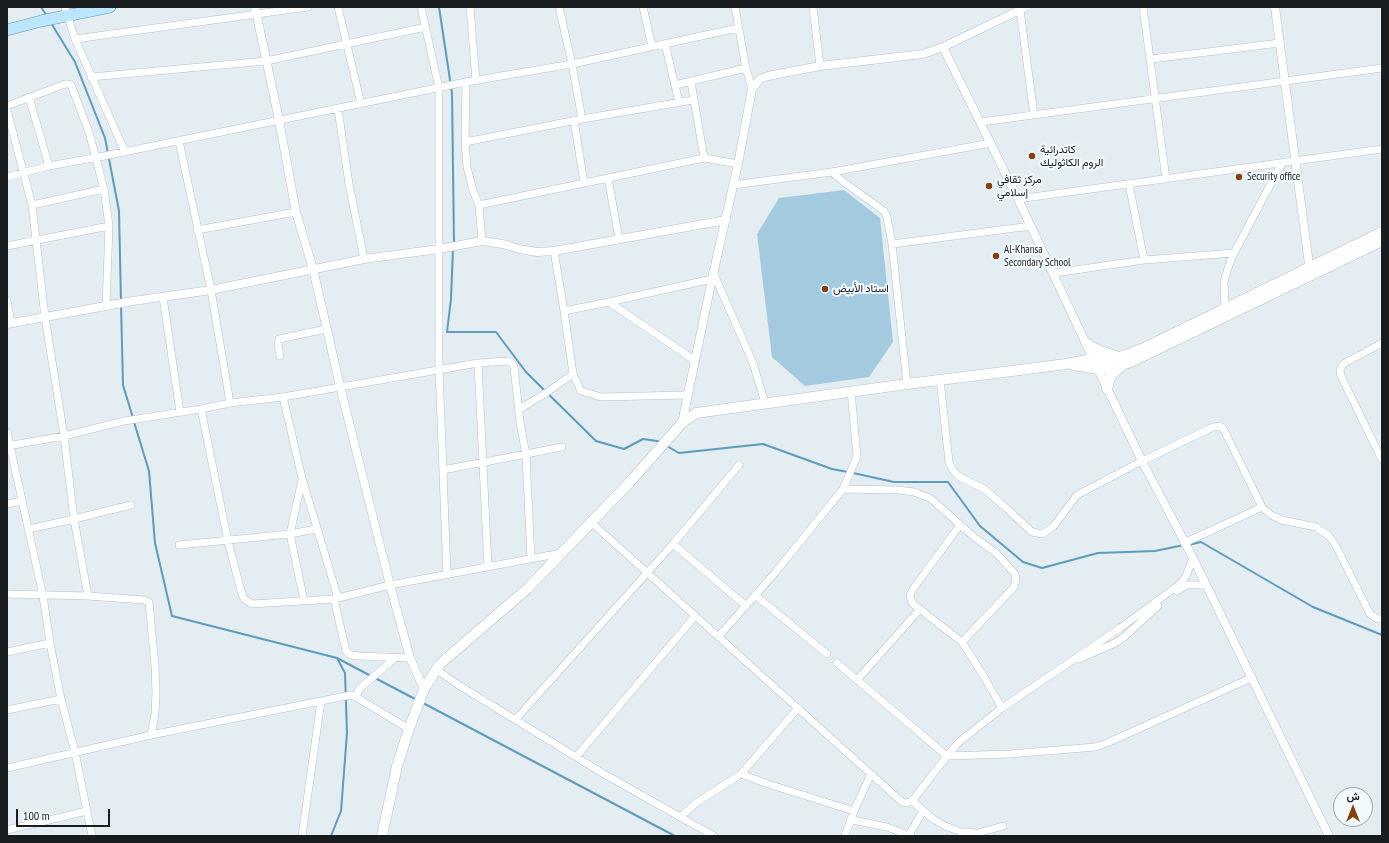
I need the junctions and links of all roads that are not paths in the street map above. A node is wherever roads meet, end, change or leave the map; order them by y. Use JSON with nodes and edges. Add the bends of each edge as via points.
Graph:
{"nodes":[{"id":1,"x":110,"y":7,"type":"edge"},
{"id":2,"x":308,"y":7,"type":"edge"},
{"id":3,"x":338,"y":7,"type":"edge"},
{"id":4,"x":421,"y":7,"type":"edge"},
{"id":5,"x":470,"y":7,"type":"edge"},
{"id":6,"x":559,"y":7,"type":"edge"},
{"id":7,"x":646,"y":7,"type":"edge"},
{"id":8,"x":735,"y":7,"type":"edge"},
{"id":9,"x":812,"y":7,"type":"edge"},
{"id":10,"x":1143,"y":7,"type":"edge"},
{"id":11,"x":1275,"y":7,"type":"edge"},
{"id":12,"x":1023,"y":9,"type":"edge"},
{"id":13,"x":256,"y":11,"type":"edge"},
{"id":14,"x":67,"y":12,"type":"edge"},
{"id":15,"x":426,"y":27,"type":"junction"},
{"id":16,"x":738,"y":28,"type":"junction"},
{"id":17,"x":7,"y":30,"type":"edge"},
{"id":18,"x":75,"y":39,"type":"junction"},
{"id":19,"x":1280,"y":43,"type":"junction"},
{"id":20,"x":346,"y":44,"type":"junction"},
{"id":21,"x":665,"y":44,"type":"junction"},
{"id":22,"x":652,"y":46,"type":"junction"},
{"id":23,"x":943,"y":47,"type":"junction"},
{"id":24,"x":1150,"y":59,"type":"junction"},
{"id":25,"x":266,"y":61,"type":"junction"},
{"id":26,"x":572,"y":64,"type":"junction"},
{"id":27,"x":820,"y":66,"type":"junction"},
{"id":28,"x":746,"y":68,"type":"junction"},
{"id":29,"x":1382,"y":68,"type":"edge"},
{"id":30,"x":91,"y":77,"type":"junction"},
{"id":31,"x":476,"y":81,"type":"junction"},
{"id":32,"x":1286,"y":81,"type":"junction"},
{"id":33,"x":691,"y":82,"type":"junction"},
{"id":34,"x":464,"y":83,"type":"junction"},
{"id":35,"x":675,"y":85,"type":"junction"},
{"id":36,"x":439,"y":88,"type":"junction"},
{"id":37,"x":752,"y":89,"type":"junction"},
{"id":38,"x":29,"y":97,"type":"junction"},
{"id":39,"x":1156,"y":99,"type":"junction"},
{"id":40,"x":694,"y":100,"type":"junction"},
{"id":41,"x":679,"y":102,"type":"junction"},
{"id":42,"x":361,"y":104,"type":"junction"},
{"id":43,"x":7,"y":106,"type":"edge"},
{"id":44,"x":338,"y":109,"type":"junction"},
{"id":45,"x":7,"y":110,"type":"edge"},
{"id":46,"x":1034,"y":115,"type":"junction"},
{"id":47,"x":582,"y":119,"type":"junction"},
{"id":48,"x":279,"y":120,"type":"junction"},
{"id":49,"x":574,"y":120,"type":"junction"},
{"id":50,"x":981,"y":122,"type":"junction"},
{"id":51,"x":179,"y":141,"type":"junction"},
{"id":52,"x":465,"y":142,"type":"junction"},
{"id":53,"x":991,"y":143,"type":"junction"},
{"id":54,"x":1382,"y":149,"type":"edge"},
{"id":55,"x":122,"y":152,"type":"junction"},
{"id":56,"x":97,"y":158,"type":"junction"},
{"id":57,"x":704,"y":158,"type":"junction"},
{"id":58,"x":1295,"y":161,"type":"junction"},
{"id":59,"x":1282,"y":163,"type":"junction"},
{"id":60,"x":738,"y":164,"type":"junction"},
{"id":61,"x":49,"y":166,"type":"junction"},
{"id":62,"x":832,"y":172,"type":"junction"},
{"id":63,"x":24,"y":173,"type":"junction"},
{"id":64,"x":7,"y":177,"type":"edge"},
{"id":65,"x":608,"y":178,"type":"junction"},
{"id":66,"x":1166,"y":179,"type":"junction"},
{"id":67,"x":584,"y":183,"type":"junction"},
{"id":68,"x":1129,"y":184,"type":"junction"},
{"id":69,"x":733,"y":186,"type":"junction"},
{"id":70,"x":104,"y":189,"type":"junction"},
{"id":71,"x":1018,"y":199,"type":"junction"},
{"id":72,"x":32,"y":205,"type":"junction"},
{"id":73,"x":479,"y":205,"type":"junction"},
{"id":74,"x":296,"y":212,"type":"junction"},
{"id":75,"x":726,"y":220,"type":"junction"},
{"id":76,"x":109,"y":226,"type":"junction"},
{"id":77,"x":1031,"y":226,"type":"junction"},
{"id":78,"x":197,"y":230,"type":"junction"},
{"id":79,"x":1382,"y":232,"type":"edge"},
{"id":80,"x":619,"y":239,"type":"junction"},
{"id":81,"x":36,"y":241,"type":"junction"},
{"id":82,"x":482,"y":241,"type":"junction"},
{"id":83,"x":1382,"y":241,"type":"edge"},
{"id":84,"x":892,"y":244,"type":"junction"},
{"id":85,"x":7,"y":246,"type":"edge"},
{"id":86,"x":441,"y":249,"type":"junction"},
{"id":87,"x":554,"y":251,"type":"junction"},
{"id":88,"x":1234,"y":253,"type":"junction"},
{"id":89,"x":364,"y":259,"type":"junction"},
{"id":90,"x":1144,"y":260,"type":"junction"},
{"id":91,"x":313,"y":269,"type":"junction"},
{"id":92,"x":1310,"y":271,"type":"junction"},
{"id":93,"x":1054,"y":273,"type":"junction"},
{"id":94,"x":712,"y":275,"type":"junction"},
{"id":95,"x":211,"y":290,"type":"junction"},
{"id":96,"x":163,"y":297,"type":"junction"},
{"id":97,"x":7,"y":300,"type":"edge"},
{"id":98,"x":609,"y":302,"type":"junction"},
{"id":99,"x":108,"y":306,"type":"junction"},
{"id":100,"x":1225,"y":309,"type":"junction"},
{"id":101,"x":564,"y":311,"type":"junction"},
{"id":102,"x":46,"y":317,"type":"junction"},
{"id":103,"x":9,"y":324,"type":"edge"},
{"id":104,"x":326,"y":329,"type":"junction"},
{"id":105,"x":1086,"y":343,"type":"junction"},
{"id":106,"x":1382,"y":343,"type":"edge"},
{"id":107,"x":280,"y":356,"type":"dead end"},
{"id":108,"x":1093,"y":359,"type":"junction"},
{"id":109,"x":694,"y":360,"type":"junction"},
{"id":110,"x":1121,"y":361,"type":"junction"},
{"id":111,"x":478,"y":363,"type":"junction"},
{"id":112,"x":1066,"y":364,"type":"junction"},
{"id":113,"x":439,"y":369,"type":"junction"},
{"id":114,"x":1098,"y":369,"type":"junction"},
{"id":115,"x":573,"y":374,"type":"junction"},
{"id":116,"x":940,"y":380,"type":"junction"},
{"id":117,"x":907,"y":384,"type":"junction"},
{"id":118,"x":340,"y":386,"type":"junction"},
{"id":119,"x":1107,"y":389,"type":"junction"},
{"id":120,"x":850,"y":391,"type":"junction"},
{"id":121,"x":686,"y":395,"type":"junction"},
{"id":122,"x":283,"y":397,"type":"junction"},
{"id":123,"x":230,"y":403,"type":"junction"},
{"id":124,"x":765,"y":403,"type":"junction"},
{"id":125,"x":201,"y":409,"type":"junction"},
{"id":126,"x":518,"y":410,"type":"junction"},
{"id":127,"x":180,"y":412,"type":"junction"},
{"id":128,"x":682,"y":423,"type":"junction"},
{"id":129,"x":7,"y":432,"type":"edge"},
{"id":130,"x":64,"y":436,"type":"junction"},
{"id":131,"x":9,"y":446,"type":"edge"},
{"id":132,"x":562,"y":447,"type":"dead end"},
{"id":133,"x":526,"y":455,"type":"junction"},
{"id":134,"x":1382,"y":460,"type":"edge"},
{"id":135,"x":1142,"y":461,"type":"junction"},
{"id":136,"x":483,"y":463,"type":"junction"},
{"id":137,"x":739,"y":465,"type":"dead end"},
{"id":138,"x":443,"y":470,"type":"junction"},
{"id":139,"x":302,"y":478,"type":"junction"},
{"id":140,"x":843,"y":489,"type":"junction"},
{"id":141,"x":22,"y":501,"type":"junction"},
{"id":142,"x":7,"y":504,"type":"edge"},
{"id":143,"x":131,"y":505,"type":"dead end"},
{"id":144,"x":1262,"y":507,"type":"junction"},
{"id":145,"x":74,"y":519,"type":"junction"},
{"id":146,"x":592,"y":523,"type":"junction"},
{"id":147,"x":960,"y":525,"type":"junction"},
{"id":148,"x":29,"y":529,"type":"junction"},
{"id":149,"x":316,"y":529,"type":"junction"},
{"id":150,"x":290,"y":534,"type":"junction"},
{"id":151,"x":228,"y":541,"type":"junction"},
{"id":152,"x":1184,"y":543,"type":"junction"},
{"id":153,"x":673,"y":544,"type":"junction"},
{"id":154,"x":179,"y":545,"type":"dead end"},
{"id":155,"x":563,"y":553,"type":"junction"},
{"id":156,"x":1193,"y":558,"type":"junction"},
{"id":157,"x":530,"y":559,"type":"junction"},
{"id":158,"x":488,"y":567,"type":"junction"},
{"id":159,"x":646,"y":572,"type":"junction"},
{"id":160,"x":448,"y":575,"type":"junction"},
{"id":161,"x":390,"y":585,"type":"junction"},
{"id":162,"x":1206,"y":585,"type":"junction"},
{"id":163,"x":7,"y":594,"type":"edge"},
{"id":164,"x":755,"y":595,"type":"junction"},
{"id":165,"x":43,"y":596,"type":"junction"},
{"id":166,"x":88,"y":596,"type":"junction"},
{"id":167,"x":336,"y":598,"type":"junction"},
{"id":168,"x":304,"y":601,"type":"junction"},
{"id":169,"x":746,"y":606,"type":"junction"},
{"id":170,"x":920,"y":609,"type":"junction"},
{"id":171,"x":695,"y":616,"type":"junction"},
{"id":172,"x":1382,"y":619,"type":"edge"},
{"id":173,"x":719,"y":636,"type":"junction"},
{"id":174,"x":962,"y":642,"type":"junction"},
{"id":175,"x":50,"y":643,"type":"junction"},
{"id":176,"x":7,"y":652,"type":"edge"},
{"id":177,"x":827,"y":654,"type":"dead end"},
{"id":178,"x":395,"y":658,"type":"junction"},
{"id":179,"x":410,"y":658,"type":"junction"},
{"id":180,"x":837,"y":663,"type":"dead end"},
{"id":181,"x":1068,"y":663,"type":"junction"},
{"id":182,"x":436,"y":669,"type":"junction"},
{"id":183,"x":1251,"y":678,"type":"junction"},
{"id":184,"x":857,"y":680,"type":"junction"},
{"id":185,"x":423,"y":691,"type":"junction"},
{"id":186,"x":353,"y":696,"type":"junction"},
{"id":187,"x":61,"y":699,"type":"junction"},
{"id":188,"x":321,"y":701,"type":"junction"},
{"id":189,"x":798,"y":708,"type":"junction"},
{"id":190,"x":1002,"y":708,"type":"junction"},
{"id":191,"x":7,"y":710,"type":"edge"},
{"id":192,"x":516,"y":720,"type":"junction"},
{"id":193,"x":409,"y":729,"type":"junction"},
{"id":194,"x":150,"y":735,"type":"junction"},
{"id":195,"x":75,"y":752,"type":"junction"},
{"id":196,"x":947,"y":756,"type":"junction"},
{"id":197,"x":576,"y":757,"type":"junction"},
{"id":198,"x":7,"y":768,"type":"edge"},
{"id":199,"x":741,"y":774,"type":"junction"},
{"id":200,"x":871,"y":774,"type":"junction"},
{"id":201,"x":912,"y":801,"type":"junction"},
{"id":202,"x":87,"y":811,"type":"junction"},
{"id":203,"x":854,"y":811,"type":"junction"},
{"id":204,"x":923,"y":811,"type":"junction"},
{"id":205,"x":680,"y":817,"type":"junction"},
{"id":206,"x":852,"y":820,"type":"junction"},
{"id":207,"x":1003,"y":826,"type":"dead end"},
{"id":208,"x":7,"y":830,"type":"edge"},
{"id":209,"x":92,"y":836,"type":"edge"},
{"id":210,"x":302,"y":836,"type":"edge"},
{"id":211,"x":382,"y":836,"type":"edge"},
{"id":212,"x":714,"y":836,"type":"edge"},
{"id":213,"x":845,"y":836,"type":"edge"},
{"id":214,"x":910,"y":836,"type":"edge"},
{"id":215,"x":1329,"y":836,"type":"edge"}],
"edges":[{"from":1,"to":14,"type":"main road"},
{"from":2,"to":13,"type":"street"},
{"from":3,"to":20,"type":"street"},
{"from":4,"to":15,"type":"street"},
{"from":5,"to":31,"type":"street"},
{"from":6,"to":26,"type":"street"},
{"from":7,"to":22,"type":"street"},
{"from":8,"to":16,"type":"street"},
{"from":9,"to":27,"type":"street"},
{"from":10,"to":24,"type":"street"},
{"from":11,"to":19,"type":"street"},
{"from":12,"to":23,"type":"street"},
{"from":12,"to":46,"type":"street"},
{"from":13,"to":18,"type":"street"},
{"from":13,"to":25,"type":"street"},
{"from":14,"to":17,"type":"main road","via":[[55,18]]},
{"from":14,"to":18,"type":"street"},
{"from":15,"to":20,"type":"street"},
{"from":15,"to":36,"type":"street"},
{"from":16,"to":21,"type":"street"},
{"from":16,"to":28,"type":"street"},
{"from":18,"to":30,"type":"street"},
{"from":19,"to":24,"type":"street"},
{"from":19,"to":32,"type":"street"},
{"from":20,"to":25,"type":"street"},
{"from":20,"to":42,"type":"street"},
{"from":21,"to":22,"type":"street"},
{"from":21,"to":35,"type":"street"},
{"from":22,"to":26,"type":"street"},
{"from":23,"to":27,"type":"street","via":[[923,54]]},
{"from":23,"to":50,"type":"street"},
{"from":24,"to":39,"type":"street"},
{"from":25,"to":30,"type":"street"},
{"from":25,"to":48,"type":"street"},
{"from":26,"to":31,"type":"street"},
{"from":26,"to":47,"type":"street"},
{"from":27,"to":37,"type":"street","via":[[768,76],[760,79]]},
{"from":28,"to":33,"type":"street"},
{"from":28,"to":37,"type":"street"},
{"from":29,"to":32,"type":"street"},
{"from":30,"to":55,"type":"street"},
{"from":31,"to":34,"type":"street"},
{"from":32,"to":39,"type":"street"},
{"from":32,"to":58,"type":"street"},
{"from":33,"to":35,"type":"street"},
{"from":33,"to":40,"type":"street"},
{"from":34,"to":36,"type":"street"},
{"from":34,"to":52,"type":"street"},
{"from":35,"to":41,"type":"street"},
{"from":36,"to":42,"type":"street"},
{"from":36,"to":86,"type":"street"},
{"from":37,"to":60,"type":"street"},
{"from":38,"to":43,"type":"street"},
{"from":38,"to":56,"type":"street","via":[[65,84],[71,85]]},
{"from":38,"to":61,"type":"street"},
{"from":39,"to":46,"type":"street"},
{"from":39,"to":66,"type":"street"},
{"from":40,"to":41,"type":"street"},
{"from":40,"to":57,"type":"street"},
{"from":41,"to":47,"type":"street"},
{"from":42,"to":44,"type":"street"},
{"from":44,"to":48,"type":"street"},
{"from":44,"to":89,"type":"street"},
{"from":45,"to":63,"type":"street"},
{"from":46,"to":50,"type":"street"},
{"from":47,"to":49,"type":"street"},
{"from":48,"to":51,"type":"street"},
{"from":48,"to":74,"type":"street"},
{"from":49,"to":52,"type":"street"},
{"from":49,"to":67,"type":"street"},
{"from":50,"to":53,"type":"street"},
{"from":51,"to":55,"type":"street"},
{"from":51,"to":78,"type":"street"},
{"from":52,"to":73,"type":"street","via":[[472,191]]},
{"from":53,"to":62,"type":"street"},
{"from":53,"to":71,"type":"street"},
{"from":54,"to":58,"type":"street"},
{"from":55,"to":56,"type":"street"},
{"from":56,"to":61,"type":"street"},
{"from":56,"to":70,"type":"street"},
{"from":57,"to":60,"type":"street"},
{"from":57,"to":65,"type":"street"},
{"from":58,"to":59,"type":"street"},
{"from":58,"to":92,"type":"street"},
{"from":59,"to":66,"type":"street"},
{"from":59,"to":88,"type":"street"},
{"from":60,"to":69,"type":"street"},
{"from":61,"to":63,"type":"street"},
{"from":62,"to":69,"type":"street"},
{"from":62,"to":84,"type":"street","via":[[884,211]]},
{"from":63,"to":64,"type":"street"},
{"from":63,"to":72,"type":"street"},
{"from":65,"to":67,"type":"street"},
{"from":65,"to":80,"type":"street"},
{"from":66,"to":68,"type":"street"},
{"from":67,"to":73,"type":"street"},
{"from":68,"to":71,"type":"street"},
{"from":68,"to":90,"type":"street"},
{"from":69,"to":75,"type":"street"},
{"from":70,"to":72,"type":"street"},
{"from":70,"to":76,"type":"street"},
{"from":71,"to":77,"type":"street"},
{"from":72,"to":81,"type":"street"},
{"from":73,"to":82,"type":"street"},
{"from":74,"to":78,"type":"street"},
{"from":74,"to":91,"type":"street"},
{"from":75,"to":80,"type":"street"},
{"from":75,"to":94,"type":"street"},
{"from":76,"to":81,"type":"street"},
{"from":76,"to":99,"type":"street"},
{"from":77,"to":84,"type":"street"},
{"from":77,"to":93,"type":"street"},
{"from":78,"to":95,"type":"street"},
{"from":79,"to":92,"type":"main road"},
{"from":80,"to":87,"type":"street"},
{"from":81,"to":85,"type":"street"},
{"from":81,"to":102,"type":"street"},
{"from":82,"to":86,"type":"street"},
{"from":82,"to":87,"type":"street","via":[[537,252]]},
{"from":83,"to":92,"type":"main road"},
{"from":84,"to":117,"type":"street"},
{"from":86,"to":89,"type":"street"},
{"from":86,"to":113,"type":"street"},
{"from":87,"to":101,"type":"street"},
{"from":88,"to":90,"type":"street"},
{"from":88,"to":100,"type":"street","via":[[1224,282]]},
{"from":89,"to":91,"type":"street"},
{"from":90,"to":93,"type":"street"},
{"from":91,"to":95,"type":"street"},
{"from":91,"to":104,"type":"street"},
{"from":92,"to":100,"type":"main road"},
{"from":92,"to":110,"type":"main road","via":[[1146,355]]},
{"from":93,"to":105,"type":"street"},
{"from":94,"to":98,"type":"street"},
{"from":94,"to":109,"type":"street"},
{"from":94,"to":124,"type":"street","via":[[753,363]]},
{"from":95,"to":96,"type":"street"},
{"from":95,"to":123,"type":"street"},
{"from":96,"to":99,"type":"street"},
{"from":96,"to":127,"type":"street"},
{"from":97,"to":103,"type":"street"},
{"from":98,"to":101,"type":"street"},
{"from":98,"to":109,"type":"street"},
{"from":99,"to":102,"type":"street"},
{"from":100,"to":110,"type":"main road"},
{"from":101,"to":115,"type":"street"},
{"from":102,"to":103,"type":"street"},
{"from":102,"to":130,"type":"street"},
{"from":104,"to":107,"type":"street","via":[[278,339]]},
{"from":104,"to":118,"type":"street"},
{"from":105,"to":108,"type":"street"},
{"from":105,"to":110,"type":"main road"},
{"from":106,"to":134,"type":"street","via":[[1343,364],[1340,370]]},
{"from":108,"to":110,"type":"main road"},
{"from":108,"to":112,"type":"main road"},
{"from":108,"to":114,"type":"street"},
{"from":109,"to":121,"type":"street"},
{"from":110,"to":114,"type":"main road"},
{"from":110,"to":119,"type":"main road","via":[[1110,377]]},
{"from":111,"to":113,"type":"street"},
{"from":111,"to":126,"type":"street","via":[[512,363]]},
{"from":111,"to":136,"type":"street"},
{"from":112,"to":114,"type":"main road"},
{"from":112,"to":116,"type":"main road"},
{"from":113,"to":118,"type":"street"},
{"from":113,"to":138,"type":"street"},
{"from":114,"to":119,"type":"street"},
{"from":115,"to":121,"type":"street","via":[[581,391],[601,397]]},
{"from":115,"to":126,"type":"street"},
{"from":116,"to":117,"type":"main road"},
{"from":116,"to":135,"type":"street","via":[[949,462],[952,469],[958,476],[984,490],[1032,532],[1042,534],[1053,527],[1077,495]]},
{"from":117,"to":120,"type":"main road"},
{"from":118,"to":122,"type":"street"},
{"from":118,"to":161,"type":"street"},
{"from":119,"to":135,"type":"street"},
{"from":120,"to":124,"type":"main road"},
{"from":120,"to":140,"type":"street","via":[[857,457]]},
{"from":121,"to":128,"type":"street"},
{"from":122,"to":123,"type":"street"},
{"from":122,"to":139,"type":"street"},
{"from":123,"to":125,"type":"street"},
{"from":124,"to":128,"type":"main road","via":[[696,412]]},
{"from":125,"to":127,"type":"street"},
{"from":125,"to":151,"type":"street"},
{"from":126,"to":133,"type":"street"},
{"from":127,"to":130,"type":"street","via":[[124,420]]},
{"from":128,"to":146,"type":"main road"},
{"from":129,"to":131,"type":"street"},
{"from":130,"to":131,"type":"street"},
{"from":130,"to":145,"type":"street"},
{"from":131,"to":141,"type":"street"},
{"from":132,"to":133,"type":"street"},
{"from":133,"to":136,"type":"street"},
{"from":133,"to":157,"type":"street"},
{"from":135,"to":144,"type":"street","via":[[1219,426],[1223,428]]},
{"from":135,"to":152,"type":"street"},
{"from":136,"to":138,"type":"street"},
{"from":136,"to":158,"type":"street"},
{"from":137,"to":153,"type":"street"},
{"from":138,"to":160,"type":"street"},
{"from":139,"to":149,"type":"street"},
{"from":139,"to":150,"type":"street"},
{"from":140,"to":147,"type":"street","via":[[914,492],[930,498]]},
{"from":140,"to":164,"type":"street"},
{"from":141,"to":142,"type":"street"},
{"from":141,"to":148,"type":"street"},
{"from":143,"to":145,"type":"street"},
{"from":144,"to":152,"type":"street"},
{"from":144,"to":172,"type":"street","via":[[1270,515],[1316,528],[1329,536],[1370,614]]},
{"from":145,"to":148,"type":"street"},
{"from":145,"to":166,"type":"street"},
{"from":146,"to":155,"type":"main road"},
{"from":146,"to":159,"type":"street"},
{"from":147,"to":170,"type":"street","via":[[910,595],[912,603]]},
{"from":147,"to":174,"type":"street","via":[[997,554],[1015,574],[1016,580],[1014,587]]},
{"from":148,"to":165,"type":"street"},
{"from":149,"to":150,"type":"street"},
{"from":149,"to":167,"type":"street"},
{"from":150,"to":151,"type":"street"},
{"from":150,"to":168,"type":"street"},
{"from":151,"to":154,"type":"street"},
{"from":151,"to":168,"type":"street","via":[[244,599],[252,604]]},
{"from":152,"to":156,"type":"street"},
{"from":153,"to":159,"type":"street"},
{"from":153,"to":169,"type":"street"},
{"from":155,"to":157,"type":"street"},
{"from":155,"to":182,"type":"main road","via":[[528,588]]},
{"from":156,"to":162,"type":"street"},
{"from":156,"to":181,"type":"street","via":[[1180,584]]},
{"from":157,"to":158,"type":"street"},
{"from":158,"to":160,"type":"street"},
{"from":159,"to":171,"type":"street"},
{"from":159,"to":192,"type":"street"},
{"from":160,"to":161,"type":"street"},
{"from":161,"to":167,"type":"street"},
{"from":161,"to":179,"type":"street"},
{"from":162,"to":181,"type":"street","via":[[1193,584],[1181,588],[1150,612],[1123,638]]},
{"from":162,"to":183,"type":"street"},
{"from":163,"to":165,"type":"street"},
{"from":164,"to":169,"type":"street"},
{"from":164,"to":177,"type":"street"},
{"from":165,"to":166,"type":"street"},
{"from":165,"to":175,"type":"street"},
{"from":166,"to":194,"type":"street","via":[[149,602],[156,694]]},
{"from":167,"to":168,"type":"street"},
{"from":167,"to":178,"type":"street","via":[[346,651],[351,655]]},
{"from":169,"to":173,"type":"street"},
{"from":170,"to":174,"type":"street"},
{"from":170,"to":184,"type":"street"},
{"from":171,"to":173,"type":"street"},
{"from":171,"to":197,"type":"street"},
{"from":173,"to":189,"type":"street"},
{"from":174,"to":190,"type":"street"},
{"from":175,"to":176,"type":"street"},
{"from":175,"to":187,"type":"street"},
{"from":178,"to":179,"type":"street"},
{"from":178,"to":186,"type":"street"},
{"from":179,"to":185,"type":"street"},
{"from":180,"to":184,"type":"street"},
{"from":181,"to":190,"type":"street"},
{"from":182,"to":185,"type":"main road"},
{"from":182,"to":192,"type":"street"},
{"from":183,"to":196,"type":"street","via":[[1095,747]]},
{"from":183,"to":215,"type":"street"},
{"from":184,"to":196,"type":"street"},
{"from":185,"to":193,"type":"main road"},
{"from":186,"to":188,"type":"street"},
{"from":186,"to":193,"type":"street"},
{"from":187,"to":191,"type":"street"},
{"from":187,"to":195,"type":"street"},
{"from":188,"to":194,"type":"street"},
{"from":188,"to":210,"type":"street"},
{"from":189,"to":199,"type":"street"},
{"from":189,"to":200,"type":"street"},
{"from":190,"to":196,"type":"street","via":[[959,742]]},
{"from":192,"to":197,"type":"street"},
{"from":193,"to":211,"type":"main road","via":[[397,766]]},
{"from":194,"to":195,"type":"street"},
{"from":195,"to":198,"type":"street"},
{"from":195,"to":202,"type":"street"},
{"from":196,"to":201,"type":"street"},
{"from":197,"to":205,"type":"street"},
{"from":199,"to":203,"type":"street"},
{"from":199,"to":205,"type":"street","via":[[696,803]]},
{"from":200,"to":201,"type":"street","via":[[902,802]]},
{"from":200,"to":203,"type":"street"},
{"from":201,"to":204,"type":"street"},
{"from":202,"to":208,"type":"street"},
{"from":202,"to":209,"type":"street"},
{"from":203,"to":206,"type":"street"},
{"from":204,"to":207,"type":"street","via":[[939,823],[961,832],[978,833]]},
{"from":204,"to":214,"type":"street"},
{"from":205,"to":212,"type":"street"},
{"from":206,"to":213,"type":"street"},
{"from":206,"to":214,"type":"street","via":[[887,827]]}]}
